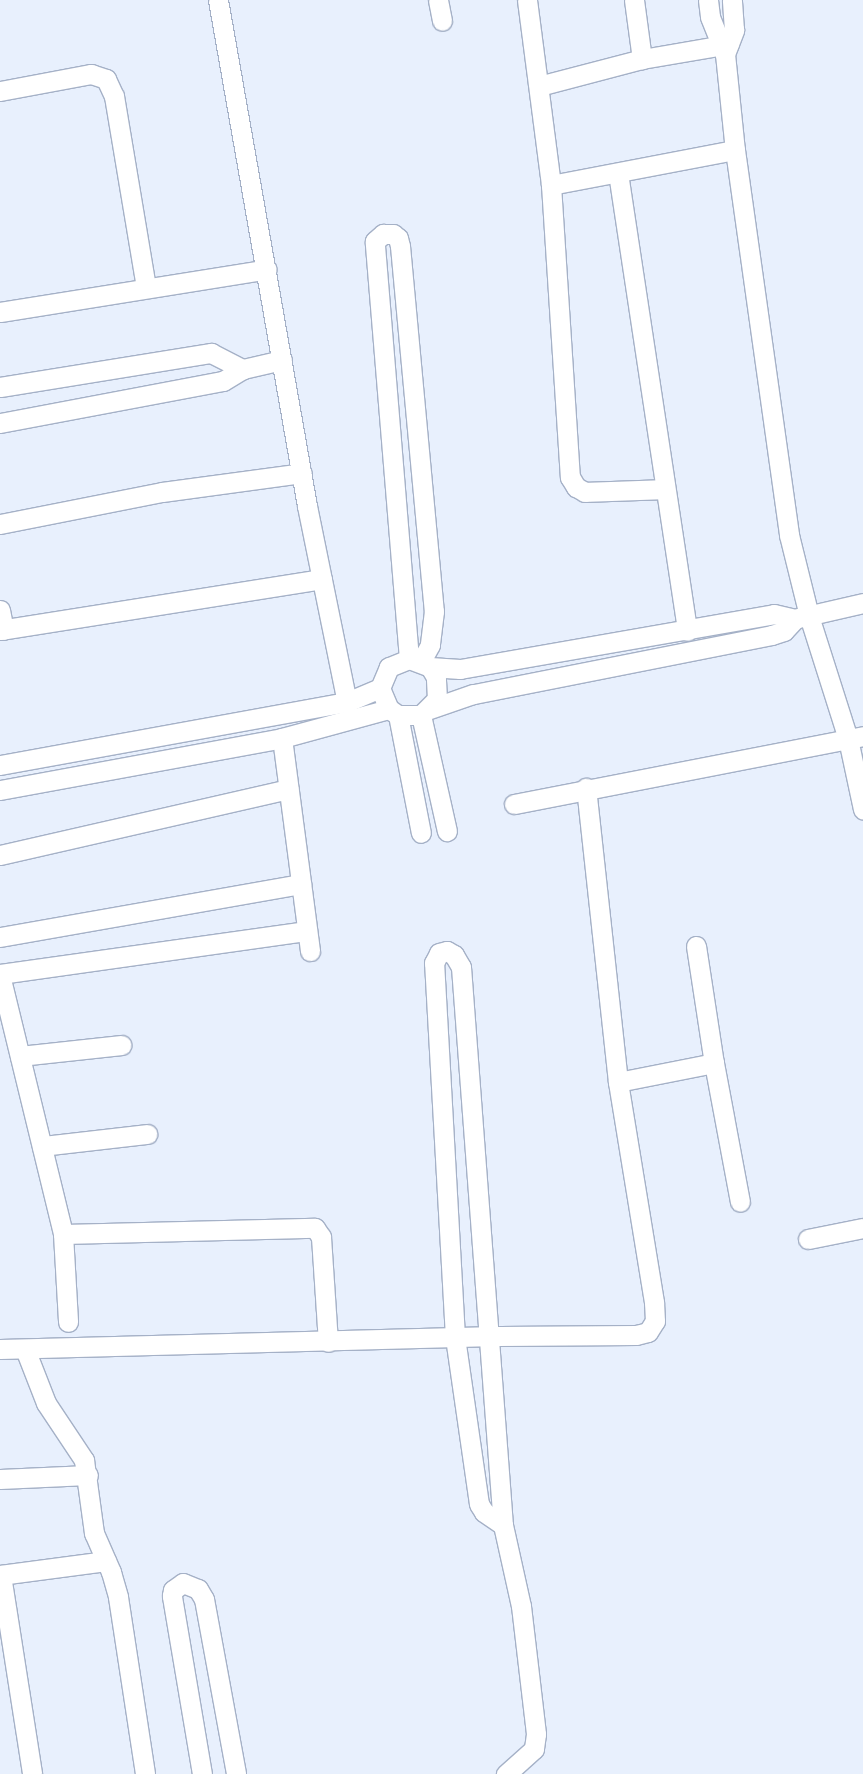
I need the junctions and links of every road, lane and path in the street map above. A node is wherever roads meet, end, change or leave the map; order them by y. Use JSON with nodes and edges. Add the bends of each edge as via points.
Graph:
{"nodes":[{"id":1,"x":218,"y":0,"type":"edge"},
{"id":2,"x":438,"y":0,"type":"edge"},
{"id":3,"x":527,"y":0,"type":"edge"},
{"id":4,"x":634,"y":0,"type":"edge"},
{"id":5,"x":708,"y":0,"type":"edge"},
{"id":6,"x":732,"y":0,"type":"edge"},
{"id":7,"x":442,"y":21,"type":"dead end"},
{"id":8,"x":724,"y":47,"type":"junction"},
{"id":9,"x":642,"y":59,"type":"junction"},
{"id":10,"x":539,"y":86,"type":"junction"},
{"id":11,"x":0,"y":91,"type":"edge"},
{"id":12,"x":735,"y":150,"type":"junction"},
{"id":13,"x":618,"y":173,"type":"junction"},
{"id":14,"x":551,"y":185,"type":"junction"},
{"id":15,"x":267,"y":269,"type":"junction"},
{"id":16,"x":146,"y":287,"type":"junction"},
{"id":17,"x":0,"y":312,"type":"edge"},
{"id":18,"x":282,"y":360,"type":"junction"},
{"id":19,"x":243,"y":369,"type":"junction"},
{"id":20,"x":0,"y":387,"type":"edge"},
{"id":21,"x":0,"y":423,"type":"edge"},
{"id":22,"x":302,"y":473,"type":"junction"},
{"id":23,"x":665,"y":490,"type":"junction"},
{"id":24,"x":0,"y":524,"type":"edge"},
{"id":25,"x":322,"y":579,"type":"junction"},
{"id":26,"x":863,"y":604,"type":"edge"},
{"id":27,"x":0,"y":610,"type":"edge"},
{"id":28,"x":802,"y":618,"type":"junction"},
{"id":29,"x":2,"y":630,"type":"edge"},
{"id":30,"x":687,"y":631,"type":"junction"},
{"id":31,"x":420,"y":662,"type":"junction"},
{"id":32,"x":380,"y":688,"type":"junction"},
{"id":33,"x":347,"y":702,"type":"junction"},
{"id":34,"x":393,"y":712,"type":"junction"},
{"id":35,"x":426,"y":712,"type":"junction"},
{"id":36,"x":282,"y":738,"type":"junction"},
{"id":37,"x":856,"y":738,"type":"edge"},
{"id":38,"x":0,"y":765,"type":"edge"},
{"id":39,"x":288,"y":788,"type":"junction"},
{"id":40,"x":586,"y":788,"type":"junction"},
{"id":41,"x":0,"y":790,"type":"edge"},
{"id":42,"x":514,"y":804,"type":"dead end"},
{"id":43,"x":863,"y":809,"type":"edge"},
{"id":44,"x":447,"y":831,"type":"dead end"},
{"id":45,"x":421,"y":833,"type":"dead end"},
{"id":46,"x":0,"y":855,"type":"edge"},
{"id":47,"x":301,"y":884,"type":"junction"},
{"id":48,"x":307,"y":931,"type":"junction"},
{"id":49,"x":0,"y":937,"type":"edge"},
{"id":50,"x":696,"y":946,"type":"dead end"},
{"id":51,"x":310,"y":951,"type":"dead end"},
{"id":52,"x":0,"y":974,"type":"edge"},
{"id":53,"x":122,"y":1045,"type":"dead end"},
{"id":54,"x":20,"y":1056,"type":"junction"},
{"id":55,"x":714,"y":1063,"type":"junction"},
{"id":56,"x":618,"y":1082,"type":"junction"},
{"id":57,"x":147,"y":1134,"type":"dead end"},
{"id":58,"x":42,"y":1146,"type":"junction"},
{"id":59,"x":740,"y":1202,"type":"dead end"},
{"id":60,"x":863,"y":1228,"type":"edge"},
{"id":61,"x":63,"y":1234,"type":"junction"},
{"id":62,"x":808,"y":1239,"type":"dead end"},
{"id":63,"x":68,"y":1322,"type":"dead end"},
{"id":64,"x":486,"y":1336,"type":"junction"},
{"id":65,"x":455,"y":1337,"type":"junction"},
{"id":66,"x":328,"y":1342,"type":"junction"},
{"id":67,"x":0,"y":1349,"type":"edge"},
{"id":68,"x":24,"y":1349,"type":"junction"},
{"id":69,"x":88,"y":1475,"type":"junction"},
{"id":70,"x":0,"y":1478,"type":"edge"},
{"id":71,"x":503,"y":1525,"type":"junction"},
{"id":72,"x":106,"y":1560,"type":"junction"},
{"id":73,"x":0,"y":1575,"type":"edge"},
{"id":74,"x":522,"y":1768,"type":"edge"},
{"id":75,"x":32,"y":1774,"type":"edge"},
{"id":76,"x":145,"y":1774,"type":"edge"},
{"id":77,"x":202,"y":1774,"type":"edge"},
{"id":78,"x":236,"y":1774,"type":"edge"},
{"id":79,"x":506,"y":1774,"type":"edge"}],
"edges":[{"from":1,"to":15,"type":"street"},
{"from":2,"to":7,"type":"street"},
{"from":3,"to":10,"type":"street"},
{"from":4,"to":9,"type":"street"},
{"from":5,"to":8,"type":"street"},
{"from":6,"to":8,"type":"street","via":[[734,19]]},
{"from":8,"to":9,"type":"street"},
{"from":8,"to":12,"type":"street"},
{"from":9,"to":10,"type":"street"},
{"from":10,"to":14,"type":"street"},
{"from":11,"to":16,"type":"street","via":[[91,74],[106,79],[114,96]]},
{"from":12,"to":13,"type":"street"},
{"from":12,"to":28,"type":"street"},
{"from":13,"to":14,"type":"street"},
{"from":13,"to":23,"type":"street"},
{"from":14,"to":23,"type":"street","via":[[570,476],[576,487],[585,492]]},
{"from":15,"to":16,"type":"street"},
{"from":15,"to":18,"type":"street"},
{"from":16,"to":17,"type":"street"},
{"from":18,"to":19,"type":"street"},
{"from":18,"to":22,"type":"street"},
{"from":19,"to":20,"type":"street","via":[[211,352]]},
{"from":19,"to":21,"type":"street","via":[[223,381]]},
{"from":22,"to":24,"type":"street","via":[[162,492]]},
{"from":22,"to":25,"type":"street"},
{"from":23,"to":30,"type":"street"},
{"from":25,"to":29,"type":"street"},
{"from":25,"to":33,"type":"street"},
{"from":26,"to":28,"type":"street"},
{"from":27,"to":29,"type":"street"},
{"from":28,"to":30,"type":"street","via":[[774,614]]},
{"from":28,"to":35,"type":"street","via":[[772,635],[473,694]]},
{"from":28,"to":37,"type":"street"},
{"from":30,"to":31,"type":"street","via":[[460,669]]},
{"from":31,"to":31,"type":"street","via":[[376,241],[383,234],[393,234],[400,246],[434,611],[430,645]]},
{"from":31,"to":32,"type":"street","via":[[389,667]]},
{"from":31,"to":35,"type":"street","via":[[439,688]]},
{"from":32,"to":33,"type":"street"},
{"from":32,"to":34,"type":"street"},
{"from":33,"to":38,"type":"street"},
{"from":34,"to":35,"type":"street"},
{"from":34,"to":36,"type":"street"},
{"from":34,"to":45,"type":"street"},
{"from":35,"to":44,"type":"street"},
{"from":36,"to":39,"type":"street"},
{"from":36,"to":41,"type":"street"},
{"from":37,"to":40,"type":"street"},
{"from":37,"to":43,"type":"street"},
{"from":39,"to":46,"type":"street"},
{"from":39,"to":47,"type":"street"},
{"from":40,"to":42,"type":"street"},
{"from":40,"to":56,"type":"street"},
{"from":47,"to":48,"type":"street"},
{"from":47,"to":49,"type":"street"},
{"from":48,"to":51,"type":"street"},
{"from":48,"to":52,"type":"street"},
{"from":50,"to":55,"type":"street"},
{"from":52,"to":54,"type":"street"},
{"from":53,"to":54,"type":"street"},
{"from":54,"to":58,"type":"street"},
{"from":55,"to":56,"type":"street"},
{"from":55,"to":59,"type":"street"},
{"from":56,"to":64,"type":"street","via":[[655,1321],[648,1332],[636,1336]]},
{"from":57,"to":58,"type":"street"},
{"from":58,"to":61,"type":"street"},
{"from":60,"to":62,"type":"street"},
{"from":61,"to":63,"type":"street"},
{"from":61,"to":66,"type":"street","via":[[315,1228],[321,1238]]},
{"from":64,"to":65,"type":"street"},
{"from":64,"to":65,"type":"street","via":[[461,967],[454,955],[447,951],[439,953],[434,964]]},
{"from":64,"to":71,"type":"street"},
{"from":65,"to":66,"type":"street"},
{"from":65,"to":71,"type":"street","via":[[479,1504],[484,1512]]},
{"from":66,"to":68,"type":"street"},
{"from":67,"to":68,"type":"street"},
{"from":68,"to":69,"type":"street","via":[[46,1403],[78,1448]]},
{"from":69,"to":70,"type":"street"},
{"from":69,"to":72,"type":"street","via":[[94,1534]]},
{"from":71,"to":74,"type":"street","via":[[521,1606],[536,1734],[534,1749]]},
{"from":72,"to":73,"type":"street"},
{"from":72,"to":76,"type":"street","via":[[118,1597]]},
{"from":73,"to":75,"type":"street"},
{"from":74,"to":79,"type":"street"},
{"from":77,"to":78,"type":"street","via":[[172,1596],[173,1590],[182,1583],[198,1589],[204,1599]]}]}
